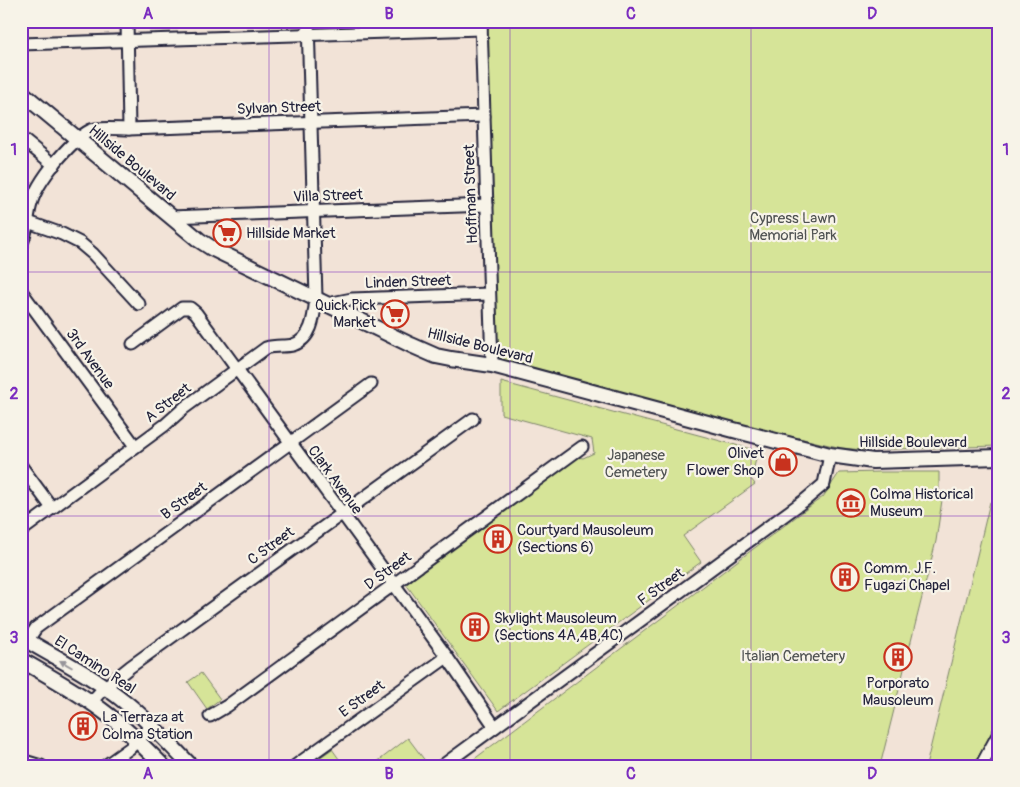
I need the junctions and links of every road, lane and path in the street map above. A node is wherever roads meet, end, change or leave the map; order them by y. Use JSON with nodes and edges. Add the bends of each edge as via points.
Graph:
{"nodes":[{"id":1,"x":128,"y":21,"type":"edge"},
{"id":2,"x":308,"y":21,"type":"edge"},
{"id":3,"x":481,"y":25,"type":"edge"},
{"id":4,"x":309,"y":34,"type":"junction"},
{"id":5,"x":128,"y":40,"type":"junction"},
{"id":6,"x":21,"y":44,"type":"edge"},
{"id":7,"x":21,"y":92,"type":"edge"},
{"id":8,"x":484,"y":116,"type":"junction"},
{"id":9,"x":312,"y":122,"type":"junction"},
{"id":10,"x":129,"y":129,"type":"junction"},
{"id":11,"x":21,"y":138,"type":"edge"},
{"id":12,"x":78,"y":139,"type":"junction"},
{"id":13,"x":54,"y":165,"type":"junction"},
{"id":14,"x":486,"y":205,"type":"junction"},
{"id":15,"x":314,"y":211,"type":"junction"},
{"id":16,"x":171,"y":217,"type":"junction"},
{"id":17,"x":28,"y":222,"type":"junction"},
{"id":18,"x":21,"y":245,"type":"edge"},
{"id":19,"x":21,"y":290,"type":"edge"},
{"id":20,"x":489,"y":294,"type":"junction"},
{"id":21,"x":322,"y":301,"type":"junction"},
{"id":22,"x":139,"y":304,"type":"dead end"},
{"id":23,"x":133,"y":344,"type":"dead end"},
{"id":24,"x":492,"y":365,"type":"junction"},
{"id":25,"x":237,"y":370,"type":"junction"},
{"id":26,"x":371,"y":384,"type":"dead end"},
{"id":27,"x":473,"y":419,"type":"dead end"},
{"id":28,"x":290,"y":443,"type":"junction"},
{"id":29,"x":135,"y":446,"type":"junction"},
{"id":30,"x":582,"y":447,"type":"dead end"},
{"id":31,"x":830,"y":455,"type":"junction"},
{"id":32,"x":999,"y":457,"type":"edge"},
{"id":33,"x":21,"y":466,"type":"edge"},
{"id":34,"x":52,"y":508,"type":"junction"},
{"id":35,"x":341,"y":514,"type":"junction"},
{"id":36,"x":21,"y":531,"type":"edge"},
{"id":37,"x":394,"y":585,"type":"junction"},
{"id":38,"x":23,"y":642,"type":"edge"},
{"id":39,"x":446,"y":657,"type":"junction"},
{"id":40,"x":21,"y":660,"type":"edge"},
{"id":41,"x":105,"y":688,"type":"junction"},
{"id":42,"x":91,"y":702,"type":"junction"},
{"id":43,"x":210,"y":716,"type":"dead end"},
{"id":44,"x":151,"y":726,"type":"junction"},
{"id":45,"x":495,"y":727,"type":"junction"},
{"id":46,"x":999,"y":733,"type":"edge"},
{"id":47,"x":138,"y":741,"type":"junction"},
{"id":48,"x":21,"y":760,"type":"edge"},
{"id":49,"x":41,"y":766,"type":"edge"},
{"id":50,"x":105,"y":766,"type":"edge"},
{"id":51,"x":163,"y":766,"type":"edge"},
{"id":52,"x":191,"y":766,"type":"edge"},
{"id":53,"x":295,"y":766,"type":"edge"},
{"id":54,"x":442,"y":766,"type":"edge"},
{"id":55,"x":981,"y":766,"type":"edge"}],
"edges":[{"from":1,"to":5,"type":"street"},
{"from":2,"to":4,"type":"street","name":"A Street"},
{"from":3,"to":4,"type":"street"},
{"from":3,"to":8,"type":"street","name":"Hoffman Street"},
{"from":4,"to":5,"type":"street"},
{"from":4,"to":9,"type":"street","name":"A Street"},
{"from":5,"to":6,"type":"street"},
{"from":5,"to":10,"type":"street"},
{"from":7,"to":12,"type":"main road","name":"Hillside Boulevard"},
{"from":8,"to":9,"type":"street","name":"Sylvan Street"},
{"from":8,"to":14,"type":"street","name":"Hoffman Street"},
{"from":9,"to":10,"type":"street","name":"Sylvan Street"},
{"from":9,"to":15,"type":"street","name":"A Street"},
{"from":10,"to":12,"type":"street","name":"Sylvan Street","via":[[93,129]]},
{"from":11,"to":13,"type":"street"},
{"from":12,"to":13,"type":"street"},
{"from":12,"to":16,"type":"main road","name":"Hillside Boulevard"},
{"from":13,"to":17,"type":"street","via":[[35,192]]},
{"from":14,"to":15,"type":"street","name":"Villa Street"},
{"from":14,"to":20,"type":"street","name":"Hoffman Street"},
{"from":15,"to":16,"type":"street","name":"Villa Street"},
{"from":15,"to":21,"type":"street","name":"A Street"},
{"from":16,"to":21,"type":"main road","name":"Hillside Boulevard","via":[[217,252]]},
{"from":17,"to":18,"type":"street"},
{"from":17,"to":22,"type":"street","via":[[80,243]]},
{"from":19,"to":29,"type":"street","name":"3rd Avenue"},
{"from":20,"to":21,"type":"street","name":"Linden Street"},
{"from":20,"to":24,"type":"street","name":"Hoffman Street"},
{"from":21,"to":24,"type":"main road","name":"Hillside Boulevard","via":[[436,356]]},
{"from":21,"to":25,"type":"street","name":"A Street","via":[[305,337],[293,345],[266,348]]},
{"from":23,"to":25,"type":"street","name":"Clark Avenue","via":[[182,308],[190,308]]},
{"from":24,"to":31,"type":"main road","name":"Hillside Boulevard"},
{"from":25,"to":28,"type":"street","name":"Clark Avenue"},
{"from":25,"to":29,"type":"street","name":"A Street"},
{"from":26,"to":28,"type":"street","name":"B Street"},
{"from":27,"to":35,"type":"street","name":"C Street"},
{"from":28,"to":35,"type":"street","name":"Clark Avenue"},
{"from":28,"to":38,"type":"street","name":"B Street","via":[[36,628]]},
{"from":29,"to":34,"type":"street","name":"A Street"},
{"from":30,"to":37,"type":"street","name":"D Street"},
{"from":31,"to":32,"type":"main road","name":"Hillside Boulevard","via":[[873,461]]},
{"from":31,"to":45,"type":"street","name":"F Street","via":[[824,484],[805,500]]},
{"from":33,"to":34,"type":"street"},
{"from":34,"to":36,"type":"street","name":"A Street"},
{"from":35,"to":37,"type":"street","name":"Clark Avenue"},
{"from":35,"to":41,"type":"street","name":"C Street"},
{"from":37,"to":39,"type":"street","name":"Clark Avenue"},
{"from":37,"to":43,"type":"street","name":"D Street"},
{"from":41,"to":38,"type":"main road","name":"El Camino Real","one_way":true},
{"from":39,"to":45,"type":"street","name":"Clark Avenue"},
{"from":39,"to":53,"type":"street","name":"E Street"},
{"from":40,"to":42,"type":"main road"},
{"from":41,"to":42,"type":"street","name":"C Street"},
{"from":41,"to":44,"type":"main road","name":"El Camino Real"},
{"from":42,"to":47,"type":"main road"},
{"from":44,"to":47,"type":"street"},
{"from":44,"to":52,"type":"main road","name":"El Camino Real"},
{"from":45,"to":54,"type":"street","name":"F Street"},
{"from":46,"to":55,"type":"street"},
{"from":47,"to":50,"type":"street"},
{"from":47,"to":51,"type":"main road"},
{"from":48,"to":49,"type":"street"}]}
